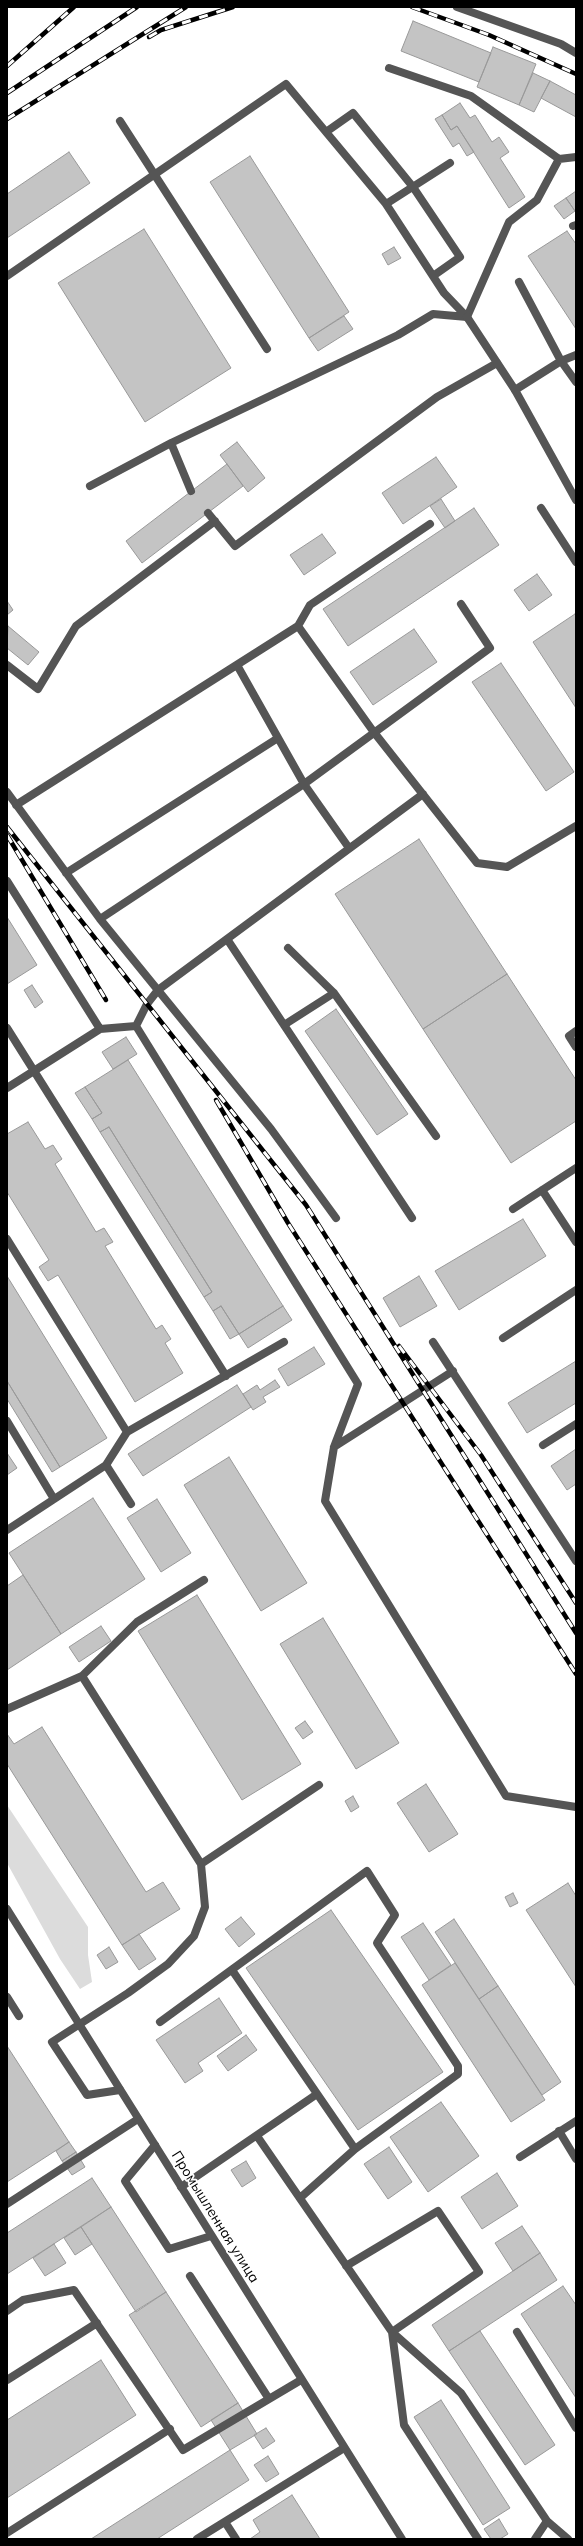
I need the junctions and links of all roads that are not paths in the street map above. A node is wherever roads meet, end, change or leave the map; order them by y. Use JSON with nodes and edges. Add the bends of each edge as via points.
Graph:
{"nodes":[{"id":1,"x":457,"y":7,"type":"edge"},
{"id":2,"x":576,"y":52,"type":"edge"},
{"id":3,"x":389,"y":68,"type":"dead end"},
{"id":4,"x":120,"y":121,"type":"dead end"},
{"id":5,"x":326,"y":132,"type":"junction"},
{"id":6,"x":576,"y":157,"type":"edge"},
{"id":7,"x":559,"y":159,"type":"junction"},
{"id":8,"x":450,"y":163,"type":"dead end"},
{"id":9,"x":156,"y":174,"type":"junction"},
{"id":10,"x":413,"y":187,"type":"junction"},
{"id":11,"x":386,"y":204,"type":"junction"},
{"id":12,"x":7,"y":276,"type":"edge"},
{"id":13,"x":433,"y":276,"type":"junction"},
{"id":14,"x":519,"y":282,"type":"dead end"},
{"id":15,"x":467,"y":317,"type":"junction"},
{"id":16,"x":266,"y":349,"type":"dead end"},
{"id":17,"x":576,"y":355,"type":"edge"},
{"id":18,"x":561,"y":361,"type":"junction"},
{"id":19,"x":497,"y":363,"type":"junction"},
{"id":20,"x":576,"y":382,"type":"edge"},
{"id":21,"x":515,"y":390,"type":"junction"},
{"id":22,"x":171,"y":443,"type":"junction"},
{"id":23,"x":90,"y":486,"type":"dead end"},
{"id":24,"x":191,"y":491,"type":"dead end"},
{"id":25,"x":576,"y":500,"type":"edge"},
{"id":26,"x":541,"y":508,"type":"dead end"},
{"id":27,"x":208,"y":513,"type":"dead end"},
{"id":28,"x":215,"y":521,"type":"junction"},
{"id":29,"x":430,"y":524,"type":"dead end"},
{"id":30,"x":576,"y":562,"type":"edge"},
{"id":31,"x":461,"y":604,"type":"dead end"},
{"id":32,"x":298,"y":626,"type":"junction"},
{"id":33,"x":7,"y":665,"type":"edge"},
{"id":34,"x":237,"y":665,"type":"junction"},
{"id":35,"x":373,"y":731,"type":"junction"},
{"id":36,"x":278,"y":738,"type":"junction"},
{"id":37,"x":304,"y":784,"type":"junction"},
{"id":38,"x":7,"y":792,"type":"edge"},
{"id":39,"x":423,"y":794,"type":"junction"},
{"id":40,"x":16,"y":805,"type":"junction"},
{"id":41,"x":576,"y":826,"type":"edge"},
{"id":42,"x":349,"y":848,"type":"junction"},
{"id":43,"x":66,"y":873,"type":"junction"},
{"id":44,"x":7,"y":881,"type":"edge"},
{"id":45,"x":100,"y":919,"type":"junction"},
{"id":46,"x":227,"y":939,"type":"junction"},
{"id":47,"x":288,"y":948,"type":"dead end"},
{"id":48,"x":158,"y":990,"type":"junction"},
{"id":49,"x":334,"y":993,"type":"junction"},
{"id":50,"x":284,"y":1025,"type":"junction"},
{"id":51,"x":136,"y":1026,"type":"junction"},
{"id":52,"x":7,"y":1028,"type":"edge"},
{"id":53,"x":100,"y":1029,"type":"junction"},
{"id":54,"x":576,"y":1031,"type":"edge"},
{"id":55,"x":576,"y":1047,"type":"edge"},
{"id":56,"x":34,"y":1071,"type":"junction"},
{"id":57,"x":7,"y":1088,"type":"edge"},
{"id":58,"x":436,"y":1136,"type":"dead end"},
{"id":59,"x":576,"y":1168,"type":"edge"},
{"id":60,"x":542,"y":1190,"type":"junction"},
{"id":61,"x":513,"y":1209,"type":"dead end"},
{"id":62,"x":336,"y":1218,"type":"dead end"},
{"id":63,"x":412,"y":1218,"type":"dead end"},
{"id":64,"x":7,"y":1239,"type":"edge"},
{"id":65,"x":576,"y":1242,"type":"edge"},
{"id":66,"x":576,"y":1290,"type":"edge"},
{"id":67,"x":503,"y":1338,"type":"dead end"},
{"id":68,"x":284,"y":1342,"type":"dead end"},
{"id":69,"x":433,"y":1342,"type":"dead end"},
{"id":70,"x":453,"y":1371,"type":"junction"},
{"id":71,"x":226,"y":1376,"type":"junction"},
{"id":72,"x":7,"y":1421,"type":"edge"},
{"id":73,"x":576,"y":1424,"type":"edge"},
{"id":74,"x":127,"y":1432,"type":"junction"},
{"id":75,"x":543,"y":1445,"type":"dead end"},
{"id":76,"x":334,"y":1447,"type":"junction"},
{"id":77,"x":106,"y":1465,"type":"junction"},
{"id":78,"x":54,"y":1499,"type":"junction"},
{"id":79,"x":131,"y":1504,"type":"dead end"},
{"id":80,"x":7,"y":1530,"type":"edge"},
{"id":81,"x":576,"y":1561,"type":"edge"},
{"id":82,"x":204,"y":1580,"type":"dead end"},
{"id":83,"x":82,"y":1676,"type":"junction"},
{"id":84,"x":7,"y":1709,"type":"edge"},
{"id":85,"x":319,"y":1785,"type":"dead end"},
{"id":86,"x":576,"y":1807,"type":"edge"},
{"id":87,"x":201,"y":1864,"type":"junction"},
{"id":88,"x":7,"y":1909,"type":"edge"},
{"id":89,"x":232,"y":1970,"type":"junction"},
{"id":90,"x":7,"y":1997,"type":"edge"},
{"id":91,"x":19,"y":2016,"type":"dead end"},
{"id":92,"x":160,"y":2022,"type":"dead end"},
{"id":93,"x":78,"y":2023,"type":"junction"},
{"id":94,"x":120,"y":2090,"type":"junction"},
{"id":95,"x":317,"y":2094,"type":"junction"},
{"id":96,"x":138,"y":2119,"type":"junction"},
{"id":97,"x":576,"y":2120,"type":"edge"},
{"id":98,"x":559,"y":2131,"type":"junction"},
{"id":99,"x":257,"y":2136,"type":"junction"},
{"id":100,"x":155,"y":2145,"type":"junction"},
{"id":101,"x":355,"y":2149,"type":"junction"},
{"id":102,"x":520,"y":2157,"type":"dead end"},
{"id":103,"x":576,"y":2159,"type":"edge"},
{"id":104,"x":180,"y":2187,"type":"junction"},
{"id":105,"x":300,"y":2198,"type":"junction"},
{"id":106,"x":7,"y":2204,"type":"edge"},
{"id":107,"x":212,"y":2236,"type":"junction"},
{"id":108,"x":346,"y":2266,"type":"junction"},
{"id":109,"x":190,"y":2276,"type":"dead end"},
{"id":110,"x":7,"y":2311,"type":"edge"},
{"id":111,"x":97,"y":2323,"type":"junction"},
{"id":112,"x":392,"y":2332,"type":"junction"},
{"id":113,"x":517,"y":2332,"type":"dead end"},
{"id":114,"x":7,"y":2380,"type":"edge"},
{"id":115,"x":301,"y":2380,"type":"junction"},
{"id":116,"x":269,"y":2399,"type":"junction"},
{"id":117,"x":576,"y":2428,"type":"edge"},
{"id":118,"x":170,"y":2429,"type":"junction"},
{"id":119,"x":344,"y":2448,"type":"junction"},
{"id":120,"x":547,"y":2521,"type":"junction"},
{"id":121,"x":225,"y":2522,"type":"junction"},
{"id":122,"x":7,"y":2533,"type":"edge"},
{"id":123,"x":197,"y":2539,"type":"edge"},
{"id":124,"x":236,"y":2539,"type":"edge"},
{"id":125,"x":402,"y":2539,"type":"edge"},
{"id":126,"x":478,"y":2539,"type":"edge"},
{"id":127,"x":535,"y":2539,"type":"edge"},
{"id":128,"x":568,"y":2539,"type":"edge"}],
"edges":[{"from":1,"to":2,"type":"street","via":[[561,44]]},
{"from":3,"to":7,"type":"street","via":[[471,96]]},
{"from":4,"to":9,"type":"street"},
{"from":5,"to":9,"type":"street","via":[[286,84]]},
{"from":5,"to":10,"type":"street","via":[[353,113]]},
{"from":5,"to":11,"type":"street"},
{"from":6,"to":7,"type":"street"},
{"from":7,"to":15,"type":"street","via":[[537,200],[509,222]]},
{"from":8,"to":10,"type":"street"},
{"from":9,"to":12,"type":"street"},
{"from":9,"to":16,"type":"street"},
{"from":10,"to":11,"type":"street"},
{"from":10,"to":13,"type":"street","via":[[460,256]]},
{"from":11,"to":13,"type":"street"},
{"from":13,"to":15,"type":"street","via":[[444,293]]},
{"from":14,"to":18,"type":"street"},
{"from":15,"to":19,"type":"street"},
{"from":15,"to":22,"type":"street","via":[[433,314],[398,335]]},
{"from":17,"to":18,"type":"street"},
{"from":18,"to":20,"type":"street"},
{"from":18,"to":21,"type":"street"},
{"from":19,"to":21,"type":"street"},
{"from":19,"to":28,"type":"street","via":[[437,397],[235,546]]},
{"from":21,"to":25,"type":"street"},
{"from":22,"to":23,"type":"street"},
{"from":22,"to":24,"type":"street"},
{"from":26,"to":30,"type":"street"},
{"from":27,"to":28,"type":"street"},
{"from":28,"to":33,"type":"street","via":[[76,626],[38,689]]},
{"from":29,"to":32,"type":"street","via":[[310,605]]},
{"from":31,"to":35,"type":"street","via":[[490,648]]},
{"from":32,"to":34,"type":"street"},
{"from":32,"to":35,"type":"street"},
{"from":34,"to":36,"type":"street"},
{"from":34,"to":40,"type":"street"},
{"from":35,"to":37,"type":"street"},
{"from":35,"to":39,"type":"street"},
{"from":36,"to":37,"type":"street"},
{"from":36,"to":43,"type":"street"},
{"from":37,"to":42,"type":"street"},
{"from":37,"to":45,"type":"street"},
{"from":38,"to":40,"type":"street"},
{"from":39,"to":41,"type":"street","via":[[478,863],[507,867]]},
{"from":39,"to":42,"type":"street"},
{"from":40,"to":43,"type":"street"},
{"from":42,"to":46,"type":"street"},
{"from":43,"to":45,"type":"street"},
{"from":44,"to":53,"type":"street"},
{"from":45,"to":48,"type":"street"},
{"from":46,"to":48,"type":"street"},
{"from":46,"to":50,"type":"street"},
{"from":47,"to":49,"type":"street"},
{"from":48,"to":51,"type":"street","via":[[147,1004]]},
{"from":48,"to":62,"type":"street","via":[[271,1129]]},
{"from":49,"to":50,"type":"street"},
{"from":49,"to":58,"type":"street"},
{"from":50,"to":63,"type":"street"},
{"from":51,"to":53,"type":"street"},
{"from":51,"to":76,"type":"street","via":[[358,1384]]},
{"from":52,"to":56,"type":"street"},
{"from":53,"to":56,"type":"street"},
{"from":54,"to":55,"type":"street","via":[[569,1036]]},
{"from":56,"to":57,"type":"street"},
{"from":56,"to":71,"type":"street"},
{"from":59,"to":60,"type":"street"},
{"from":60,"to":61,"type":"street"},
{"from":60,"to":65,"type":"street"},
{"from":64,"to":74,"type":"street"},
{"from":66,"to":67,"type":"street"},
{"from":68,"to":71,"type":"street"},
{"from":69,"to":70,"type":"street"},
{"from":70,"to":76,"type":"street"},
{"from":70,"to":81,"type":"street"},
{"from":71,"to":74,"type":"street"},
{"from":72,"to":78,"type":"street"},
{"from":73,"to":75,"type":"street"},
{"from":74,"to":77,"type":"street"},
{"from":76,"to":86,"type":"street","via":[[326,1501],[506,1796]]},
{"from":77,"to":78,"type":"street"},
{"from":77,"to":79,"type":"street"},
{"from":78,"to":80,"type":"street"},
{"from":82,"to":83,"type":"street","via":[[137,1622]]},
{"from":83,"to":84,"type":"street"},
{"from":83,"to":87,"type":"street"},
{"from":85,"to":87,"type":"street"},
{"from":87,"to":93,"type":"street","via":[[205,1907],[194,1936],[168,1964],[128,1993]]},
{"from":88,"to":93,"type":"street","name":"Промышленная улица"},
{"from":89,"to":92,"type":"street"},
{"from":89,"to":95,"type":"street"},
{"from":89,"to":101,"type":"street","via":[[367,1871],[395,1915],[377,1942],[458,2066],[458,2074]]},
{"from":90,"to":91,"type":"street"},
{"from":93,"to":94,"type":"street","name":"Промышленная улица"},
{"from":93,"to":94,"type":"street","via":[[52,2042],[87,2095]]},
{"from":94,"to":96,"type":"street","name":"Промышленная улица"},
{"from":95,"to":99,"type":"street"},
{"from":95,"to":101,"type":"street"},
{"from":96,"to":100,"type":"street","name":"Промышленная улица"},
{"from":96,"to":106,"type":"street"},
{"from":97,"to":98,"type":"street"},
{"from":98,"to":102,"type":"street"},
{"from":98,"to":103,"type":"street"},
{"from":99,"to":104,"type":"street"},
{"from":99,"to":105,"type":"street"},
{"from":100,"to":104,"type":"street","name":"Промышленная улица"},
{"from":100,"to":107,"type":"street","via":[[125,2181],[169,2249]]},
{"from":101,"to":105,"type":"street"},
{"from":104,"to":107,"type":"street","name":"Промышленная улица"},
{"from":105,"to":108,"type":"street"},
{"from":107,"to":115,"type":"street","name":"Промышленная улица"},
{"from":108,"to":112,"type":"street"},
{"from":108,"to":112,"type":"street","via":[[438,2211],[479,2272]]},
{"from":109,"to":116,"type":"street"},
{"from":110,"to":111,"type":"street","via":[[23,2300],[74,2290]]},
{"from":111,"to":114,"type":"street"},
{"from":111,"to":118,"type":"street"},
{"from":112,"to":120,"type":"street","via":[[461,2393]]},
{"from":112,"to":126,"type":"street","via":[[404,2425]]},
{"from":113,"to":117,"type":"street"},
{"from":115,"to":116,"type":"street"},
{"from":115,"to":119,"type":"street","name":"Промышленная улица"},
{"from":116,"to":118,"type":"street","via":[[183,2450]]},
{"from":118,"to":122,"type":"street"},
{"from":119,"to":121,"type":"street"},
{"from":119,"to":125,"type":"street","name":"Промышленная улица"},
{"from":120,"to":127,"type":"street"},
{"from":120,"to":128,"type":"street"},
{"from":121,"to":123,"type":"street"},
{"from":121,"to":124,"type":"street"}]}
